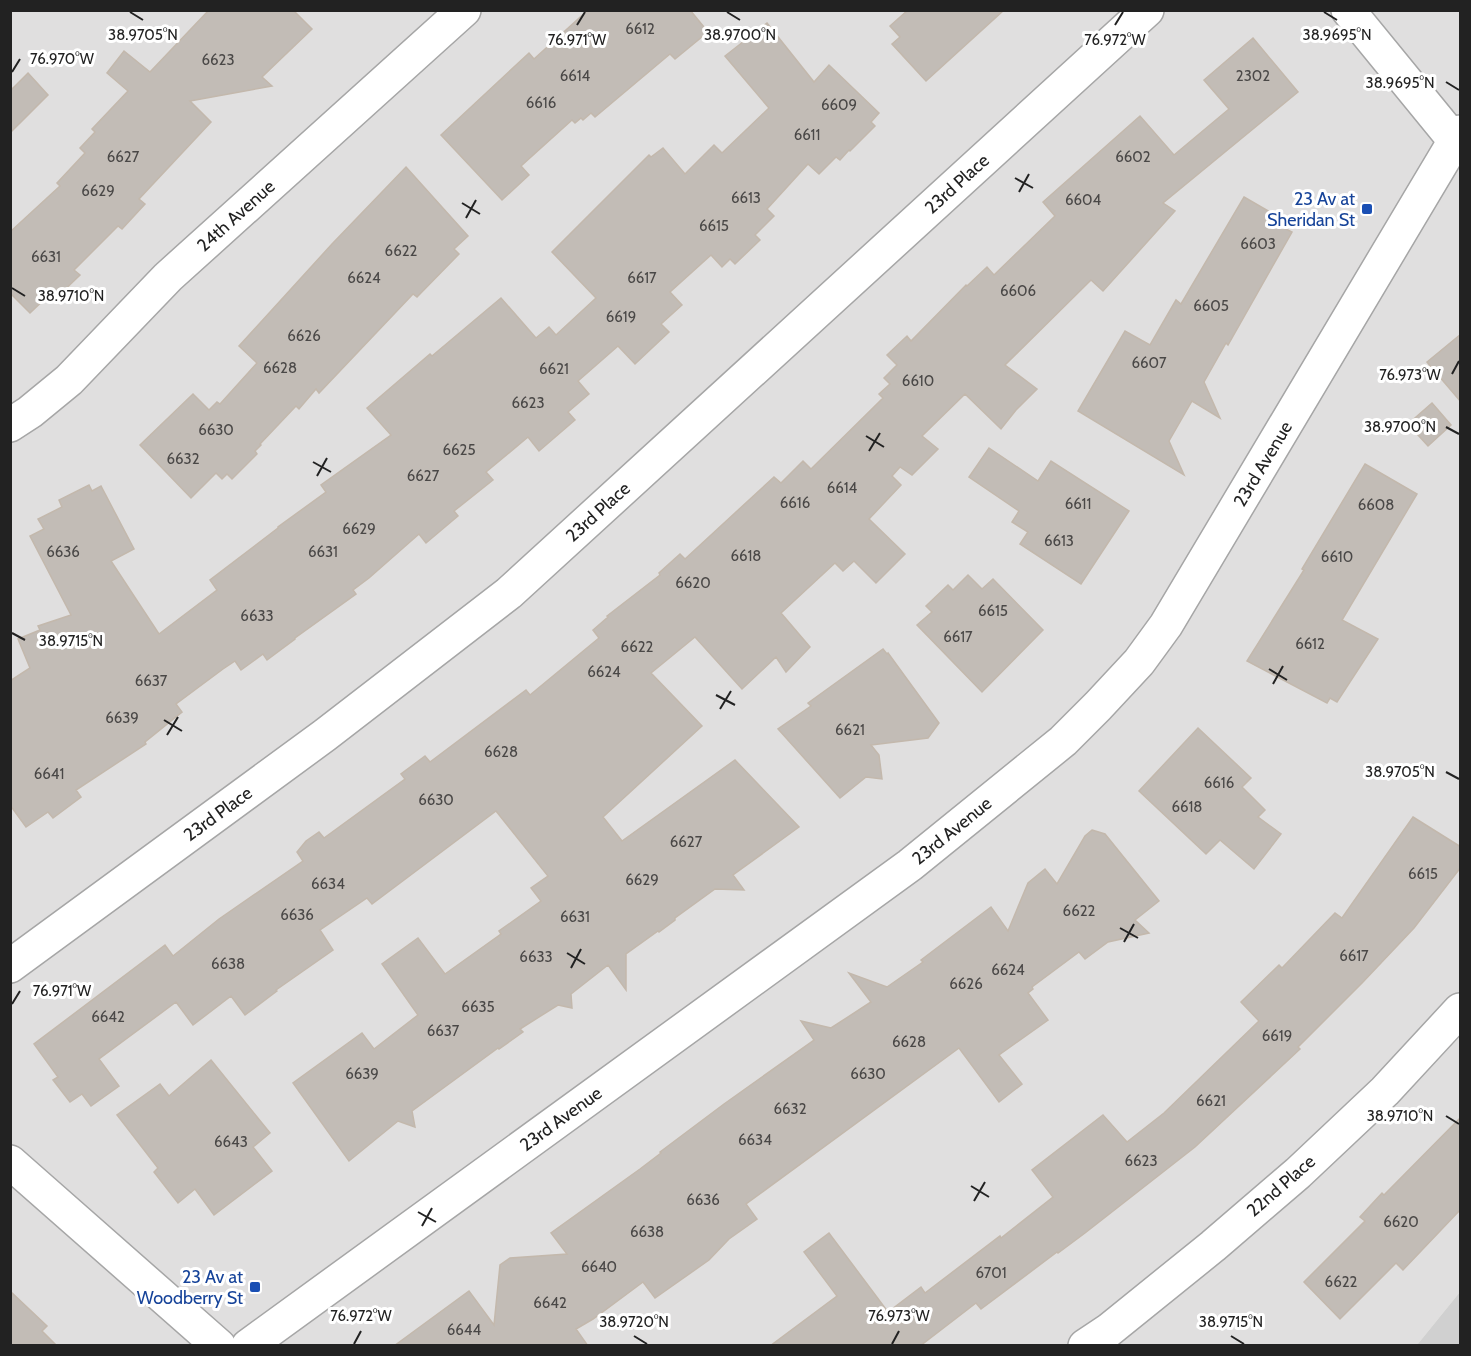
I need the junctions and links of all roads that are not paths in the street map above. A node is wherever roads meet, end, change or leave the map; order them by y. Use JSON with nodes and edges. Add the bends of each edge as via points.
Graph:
{"nodes":[{"id":1,"x":464,"y":10,"type":"edge"},
{"id":2,"x":1148,"y":10,"type":"edge"},
{"id":3,"x":1348,"y":10,"type":"edge"},
{"id":4,"x":1459,"y":140,"type":"edge"},
{"id":5,"x":10,"y":425,"type":"edge"},
{"id":6,"x":10,"y":966,"type":"edge"},
{"id":7,"x":1461,"y":1010,"type":"edge"},
{"id":8,"x":10,"y":1162,"type":"edge"},
{"id":9,"x":1104,"y":1340,"type":"edge"},
{"id":10,"x":219,"y":1346,"type":"edge"},
{"id":11,"x":248,"y":1346,"type":"edge"}],
"edges":[{"from":1,"to":5,"type":"street","name":"24th Avenue","via":[[168,277],[69,380]]},
{"from":2,"to":6,"type":"street","name":"23rd Place","via":[[509,593],[315,742]]},
{"from":3,"to":4,"type":"street"},
{"from":4,"to":11,"type":"street","name":"23rd Avenue","via":[[1166,625],[1139,662],[1063,741],[910,865]]},
{"from":7,"to":9,"type":"street","name":"22nd Place","via":[[1385,1091],[1298,1173]]},
{"from":8,"to":10,"type":"street"}]}
